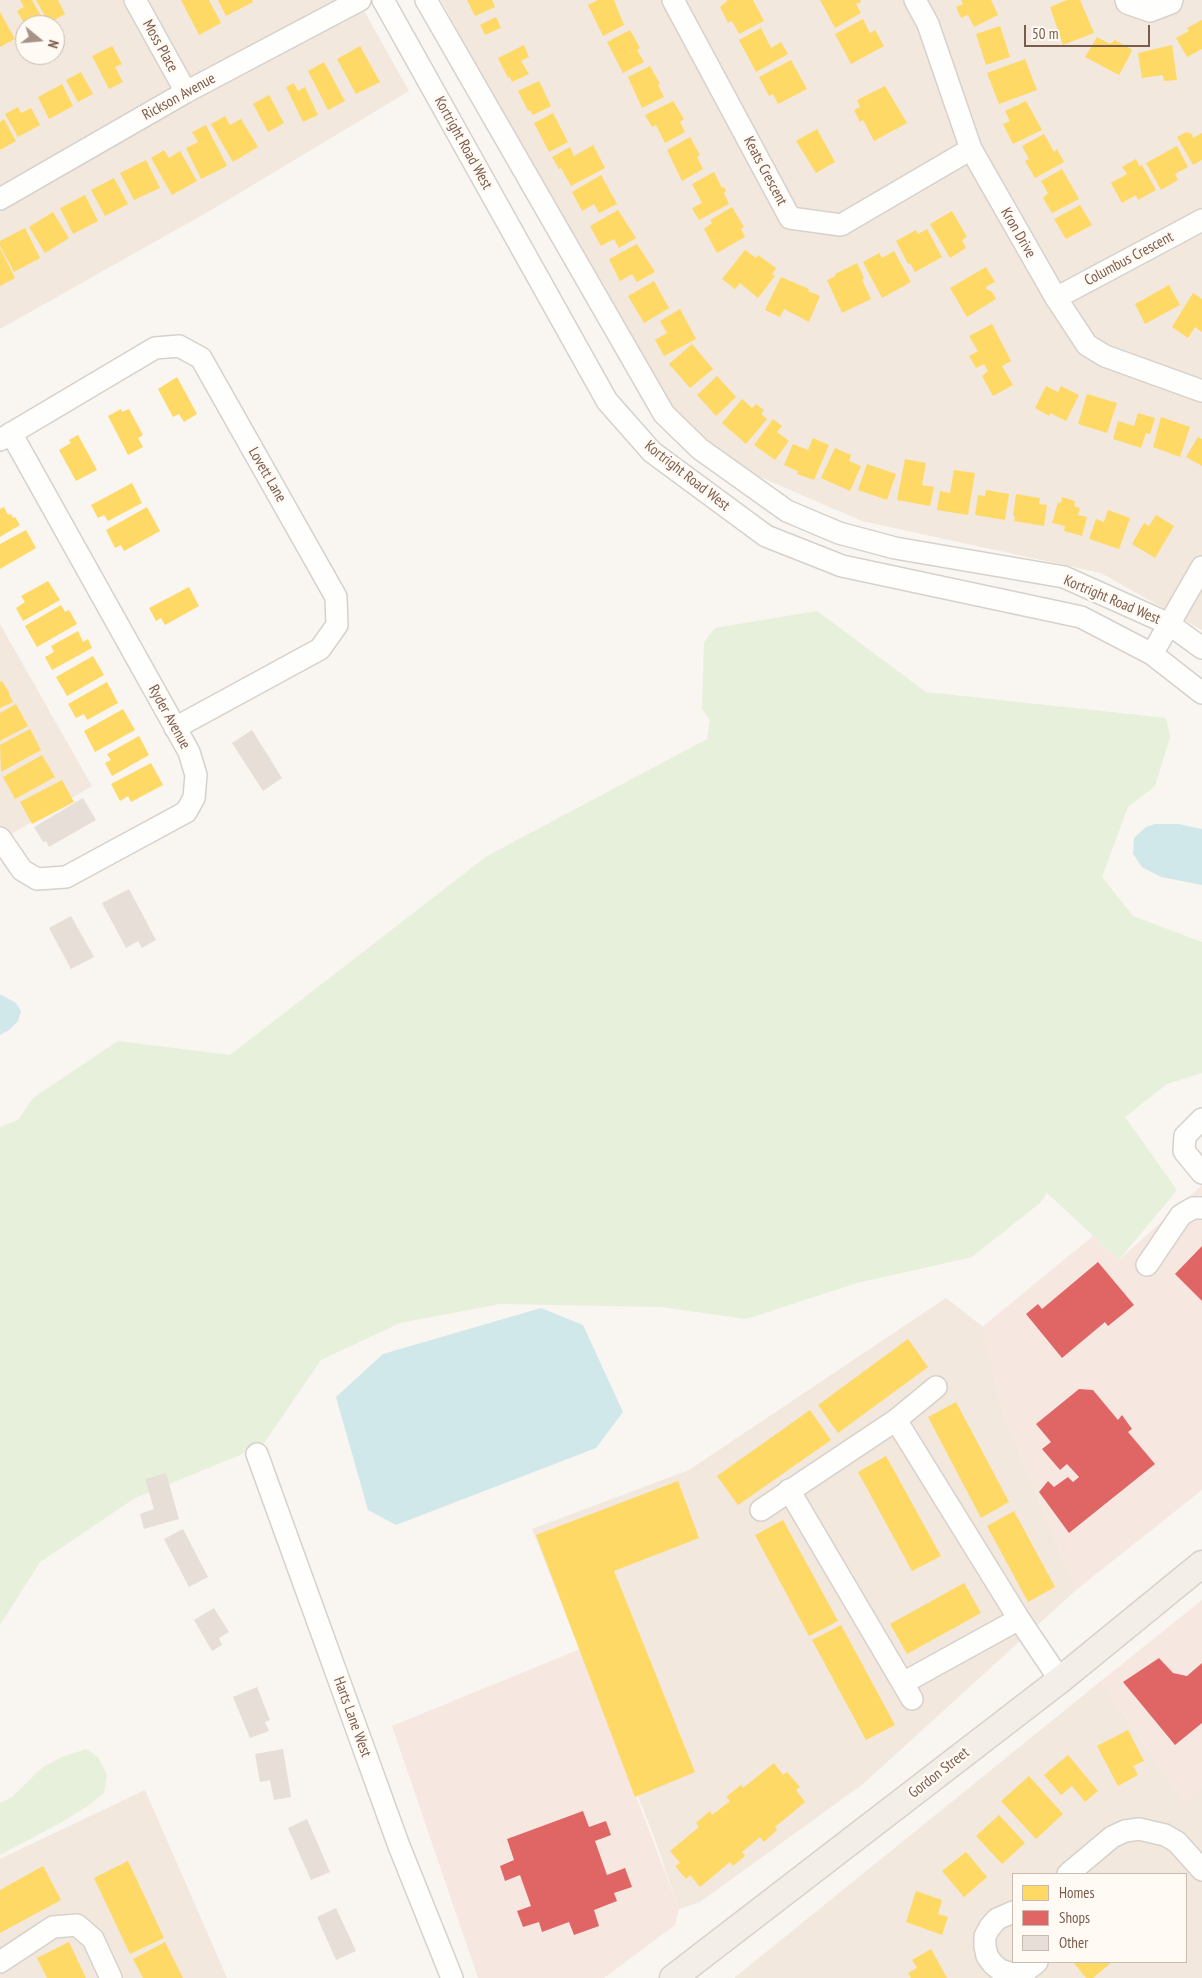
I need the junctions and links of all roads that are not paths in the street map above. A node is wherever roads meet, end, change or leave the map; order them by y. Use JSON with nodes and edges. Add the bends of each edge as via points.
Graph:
{"nodes":[{"id":1,"x":135,"y":0,"type":"edge"},
{"id":2,"x":360,"y":0,"type":"edge"},
{"id":3,"x":383,"y":0,"type":"edge"},
{"id":4,"x":426,"y":0,"type":"edge"},
{"id":5,"x":673,"y":0,"type":"edge"},
{"id":6,"x":915,"y":0,"type":"edge"},
{"id":7,"x":1126,"y":0,"type":"edge"},
{"id":8,"x":1172,"y":0,"type":"edge"},
{"id":9,"x":186,"y":92,"type":"junction"},
{"id":10,"x":971,"y":149,"type":"junction"},
{"id":11,"x":0,"y":199,"type":"edge"},
{"id":12,"x":1202,"y":220,"type":"edge"},
{"id":13,"x":1056,"y":298,"type":"junction"},
{"id":14,"x":1202,"y":391,"type":"edge"},
{"id":15,"x":6,"y":437,"type":"edge"},
{"id":16,"x":1202,"y":567,"type":"edge"},
{"id":17,"x":1169,"y":624,"type":"junction"},
{"id":18,"x":1202,"y":648,"type":"edge"},
{"id":19,"x":1152,"y":654,"type":"junction"},
{"id":20,"x":1202,"y":693,"type":"edge"},
{"id":21,"x":175,"y":728,"type":"junction"},
{"id":22,"x":0,"y":838,"type":"edge"},
{"id":23,"x":1202,"y":1119,"type":"edge"},
{"id":24,"x":1202,"y":1172,"type":"edge"},
{"id":25,"x":1202,"y":1208,"type":"edge"},
{"id":26,"x":1147,"y":1265,"type":"dead end"},
{"id":27,"x":936,"y":1387,"type":"dead end"},
{"id":28,"x":896,"y":1420,"type":"junction"},
{"id":29,"x":257,"y":1454,"type":"dead end"},
{"id":30,"x":789,"y":1490,"type":"junction"},
{"id":31,"x":761,"y":1510,"type":"dead end"},
{"id":32,"x":1202,"y":1564,"type":"edge"},
{"id":33,"x":1019,"y":1619,"type":"junction"},
{"id":34,"x":1060,"y":1680,"type":"junction"},
{"id":35,"x":1202,"y":1870,"type":"edge"},
{"id":36,"x":1069,"y":1873,"type":"edge"},
{"id":37,"x":1012,"y":1912,"type":"edge"},
{"id":38,"x":0,"y":1962,"type":"edge"},
{"id":39,"x":1036,"y":1963,"type":"edge"},
{"id":40,"x":112,"y":1978,"type":"edge"},
{"id":41,"x":452,"y":1978,"type":"edge"},
{"id":42,"x":673,"y":1978,"type":"edge"}],
"edges":[{"from":1,"to":9,"type":"street","name":"Moss Place"},
{"from":2,"to":9,"type":"street","name":"Rickson Avenue"},
{"from":3,"to":19,"type":"street","name":"Kortright Road West","via":[[607,401],[652,452],[766,536],[842,566],[1081,617]]},
{"from":4,"to":17,"type":"street","name":"Kortright Road West","via":[[664,414],[700,449],[787,511],[839,533],[895,548],[1064,577]]},
{"from":5,"to":10,"type":"street","name":"Keats Crescent","via":[[790,218],[840,225]]},
{"from":6,"to":10,"type":"street","name":"Kron Drive","via":[[928,24]]},
{"from":7,"to":8,"type":"street","via":[[1150,11]]},
{"from":9,"to":11,"type":"street","name":"Rickson Avenue"},
{"from":10,"to":13,"type":"street","name":"Kron Drive"},
{"from":12,"to":13,"type":"street","name":"Columbus Crescent"},
{"from":13,"to":14,"type":"street","name":"Kron Drive","via":[[1087,345],[1105,356]]},
{"from":15,"to":21,"type":"street","name":"Ryder Avenue"},
{"from":15,"to":21,"type":"street","name":"Lovett Lane","via":[[155,348],[179,346],[201,358],[336,597],[337,625],[320,649]]},
{"from":16,"to":17,"type":"street"},
{"from":17,"to":18,"type":"street","name":"Kortright Road West"},
{"from":17,"to":19,"type":"street"},
{"from":19,"to":20,"type":"street","name":"Kortright Road West"},
{"from":21,"to":22,"type":"street","name":"Ryder Avenue","via":[[189,752],[196,776],[194,798],[186,812],[66,877],[37,879],[22,870]]},
{"from":23,"to":24,"type":"street","via":[[1184,1136],[1184,1151]]},
{"from":25,"to":26,"type":"street","via":[[1193,1208],[1181,1215]]},
{"from":27,"to":28,"type":"street"},
{"from":28,"to":30,"type":"street"},
{"from":28,"to":33,"type":"street"},
{"from":29,"to":41,"type":"street","name":"Harts Lane West","via":[[399,1846]]},
{"from":30,"to":31,"type":"street"},
{"from":30,"to":33,"type":"street","via":[[907,1691]]},
{"from":32,"to":34,"type":"main road","name":"Gordon Street"},
{"from":33,"to":34,"type":"street"},
{"from":34,"to":42,"type":"main road","name":"Gordon Street"},
{"from":35,"to":36,"type":"street","via":[[1177,1842],[1165,1835],[1139,1830],[1112,1836]]},
{"from":37,"to":39,"type":"street","via":[[997,1919],[990,1927],[985,1936],[987,1956],[1000,1970],[1009,1973],[1028,1970]]},
{"from":38,"to":40,"type":"street","via":[[53,1928],[77,1925],[93,1939]]}]}
